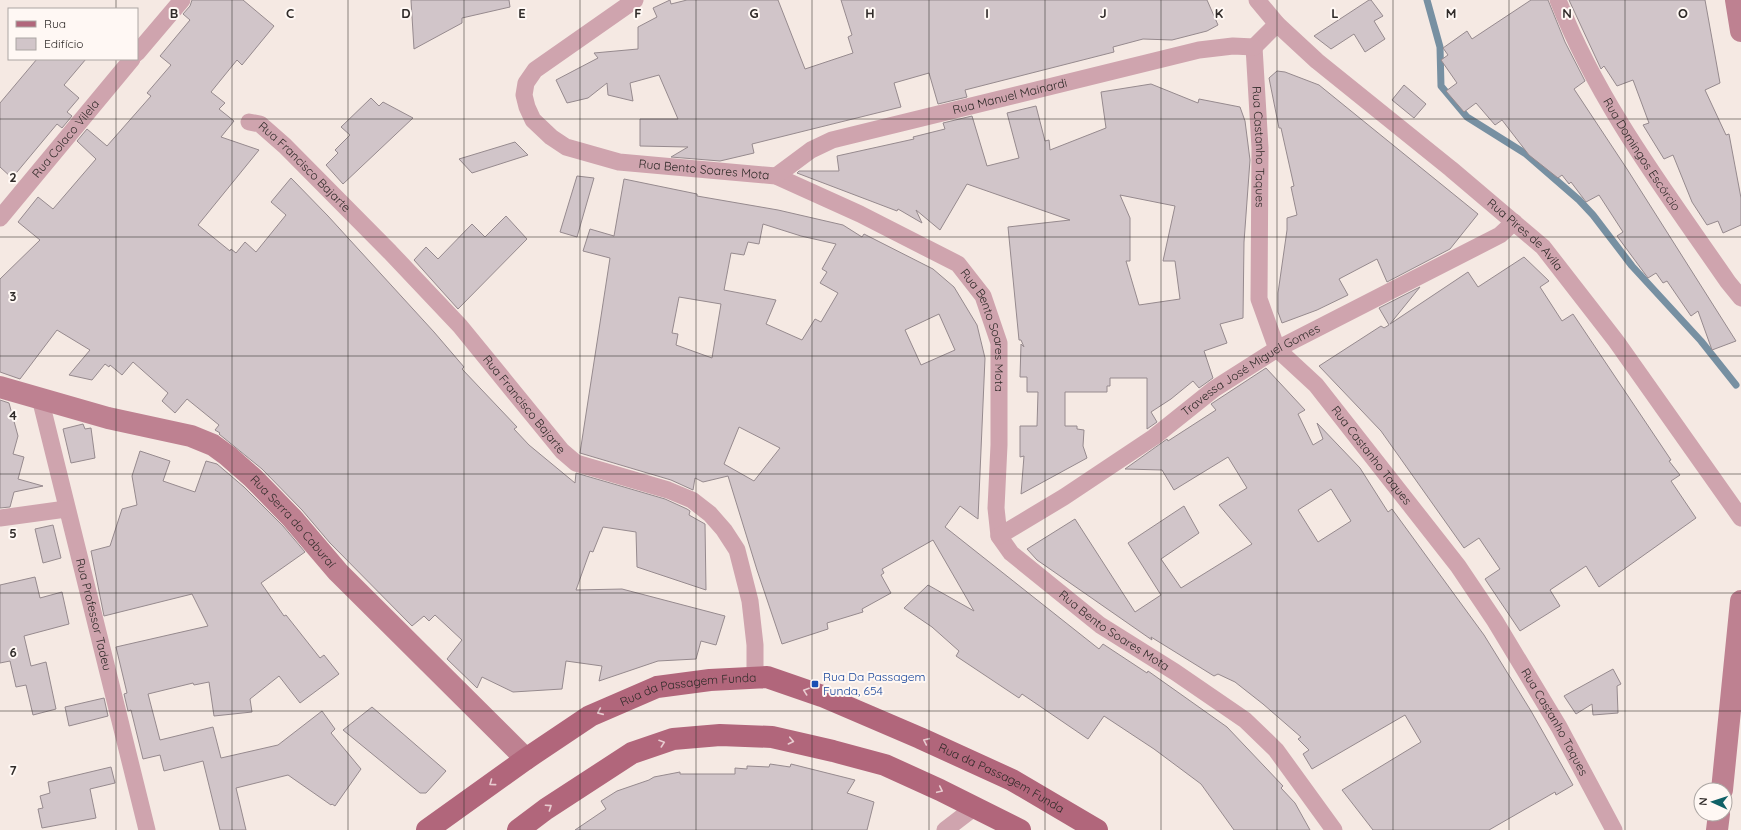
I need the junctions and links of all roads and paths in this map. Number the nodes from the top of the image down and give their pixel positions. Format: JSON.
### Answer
{"nodes":[{"id":1,"x":182,"y":0,"type":"edge"},
{"id":2,"x":635,"y":0,"type":"edge"},
{"id":3,"x":1257,"y":0,"type":"edge"},
{"id":4,"x":1558,"y":0,"type":"edge"},
{"id":5,"x":1736,"y":0,"type":"edge"},
{"id":6,"x":1277,"y":24,"type":"junction"},
{"id":7,"x":1741,"y":31,"type":"edge"},
{"id":8,"x":1254,"y":47,"type":"junction"},
{"id":9,"x":138,"y":52,"type":"edge"},
{"id":10,"x":131,"y":60,"type":"edge"},
{"id":11,"x":249,"y":122,"type":"dead end"},
{"id":12,"x":776,"y":176,"type":"junction"},
{"id":13,"x":0,"y":218,"type":"edge"},
{"id":14,"x":1514,"y":222,"type":"junction"},
{"id":15,"x":1741,"y":298,"type":"edge"},
{"id":16,"x":1277,"y":349,"type":"junction"},
{"id":17,"x":0,"y":387,"type":"edge"},
{"id":18,"x":40,"y":398,"type":"junction"},
{"id":19,"x":66,"y":509,"type":"junction"},
{"id":20,"x":0,"y":518,"type":"edge"},
{"id":21,"x":1741,"y":518,"type":"edge"},
{"id":22,"x":998,"y":536,"type":"junction"},
{"id":23,"x":1741,"y":601,"type":"edge"},
{"id":24,"x":755,"y":678,"type":"junction"},
{"id":25,"x":526,"y":759,"type":"junction"},
{"id":26,"x":1723,"y":782,"type":"edge"},
{"id":27,"x":976,"y":807,"type":"junction"},
{"id":28,"x":147,"y":830,"type":"edge"},
{"id":29,"x":427,"y":830,"type":"edge"},
{"id":30,"x":518,"y":830,"type":"edge"},
{"id":31,"x":945,"y":830,"type":"edge"},
{"id":32,"x":1020,"y":830,"type":"edge"},
{"id":33,"x":1097,"y":830,"type":"edge"},
{"id":34,"x":1334,"y":830,"type":"edge"},
{"id":35,"x":1614,"y":830,"type":"edge"}],
"edges":[{"from":1,"to":9,"type":"street"},
{"from":2,"to":12,"type":"street","name":"Rua Bento Soares Mota"},
{"from":3,"to":6,"type":"street","name":"Rua Pires de Avila"},
{"from":4,"to":15,"type":"street","name":"Rua Domingos Escórcio"},
{"from":5,"to":7,"type":"street"},
{"from":6,"to":8,"type":"street"},
{"from":6,"to":14,"type":"street","name":"Rua Pires de Avila"},
{"from":8,"to":12,"type":"street","name":"Rua Manuel Mainardi"},
{"from":8,"to":16,"type":"street","name":"Rua Castanho Taques"},
{"from":10,"to":13,"type":"street","name":"Rua Colaco Vilela"},
{"from":11,"to":24,"type":"street","name":"Rua Francisco Bajarte"},
{"from":12,"to":22,"type":"street","name":"Rua Bento Soares Mota"},
{"from":14,"to":16,"type":"street","name":"Travessa José Miguel Gomes"},
{"from":14,"to":21,"type":"street","name":"Rua Pires de Avila"},
{"from":16,"to":22,"type":"street","name":"Travessa José Miguel Gomes"},
{"from":16,"to":35,"type":"street","name":"Rua Castanho Taques"},
{"from":17,"to":18,"type":"street","name":"Rua Serra do Caburaí"},
{"from":18,"to":19,"type":"street","name":"Rua Professor Tadeu"},
{"from":18,"to":25,"type":"street","name":"Rua Serra do Caburaí"},
{"from":19,"to":20,"type":"street"},
{"from":19,"to":28,"type":"street","name":"Rua Professor Tadeu"},
{"from":22,"to":34,"type":"street","name":"Rua Bento Soares Mota"},
{"from":23,"to":26,"type":"street"},
{"from":24,"to":25,"type":"main road","name":"Rua da Passagem Funda","one_way":true},
{"from":33,"to":24,"type":"main road","name":"Rua da Passagem Funda","one_way":true},
{"from":25,"to":29,"type":"main road","name":"Rua da Passagem Funda","one_way":true},
{"from":30,"to":27,"type":"main road","one_way":true},
{"from":27,"to":31,"type":"street"},
{"from":27,"to":32,"type":"main road"}]}
